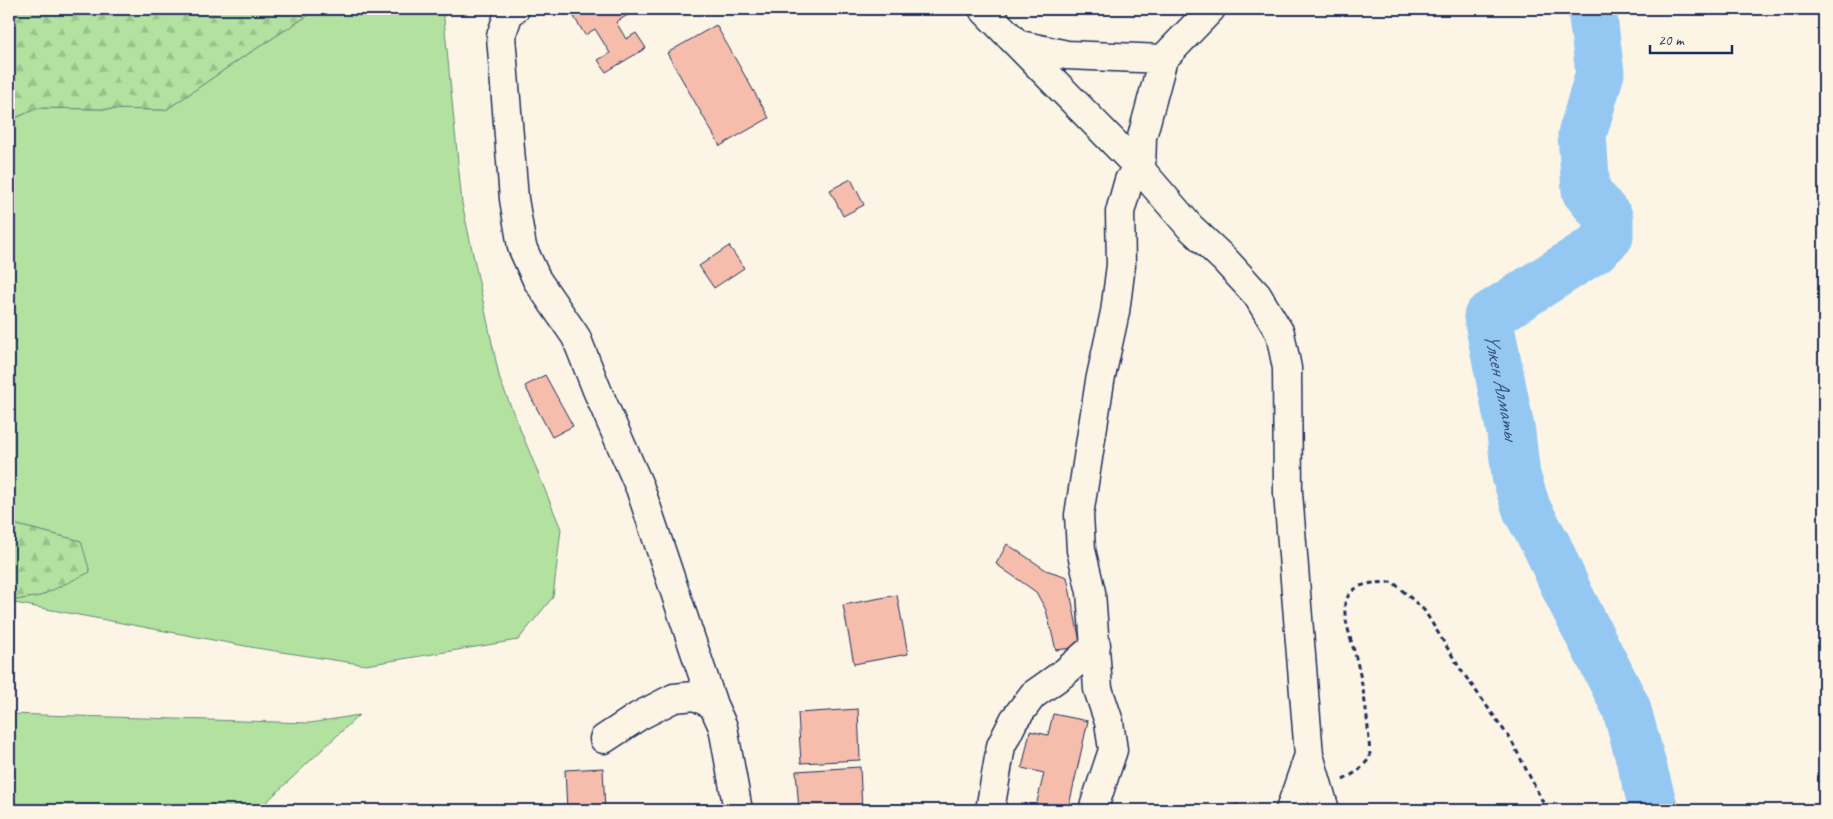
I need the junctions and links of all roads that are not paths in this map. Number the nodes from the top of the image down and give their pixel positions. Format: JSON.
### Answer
{"nodes":[{"id":1,"x":515,"y":9,"type":"edge"},
{"id":2,"x":983,"y":9,"type":"edge"},
{"id":3,"x":1211,"y":9,"type":"edge"},
{"id":4,"x":1020,"y":45,"type":"junction"},
{"id":5,"x":1163,"y":59,"type":"junction"},
{"id":6,"x":1141,"y":170,"type":"junction"},
{"id":7,"x":1096,"y":645,"type":"junction"},
{"id":8,"x":713,"y":705,"type":"junction"},
{"id":9,"x":604,"y":739,"type":"dead end"},
{"id":10,"x":1309,"y":755,"type":"junction"},
{"id":11,"x":1322,"y":802,"type":"edge"},
{"id":12,"x":738,"y":810,"type":"edge"},
{"id":13,"x":990,"y":810,"type":"edge"},
{"id":14,"x":1094,"y":810,"type":"edge"},
{"id":15,"x":1290,"y":810,"type":"edge"}],
"edges":[{"from":1,"to":8,"type":"street"},
{"from":2,"to":4,"type":"street"},
{"from":3,"to":5,"type":"street"},
{"from":4,"to":5,"type":"street"},
{"from":4,"to":6,"type":"street"},
{"from":5,"to":6,"type":"street"},
{"from":6,"to":7,"type":"street"},
{"from":6,"to":10,"type":"street"},
{"from":7,"to":13,"type":"street"},
{"from":7,"to":14,"type":"street"},
{"from":8,"to":9,"type":"street"},
{"from":8,"to":12,"type":"street"},
{"from":10,"to":11,"type":"street"},
{"from":10,"to":15,"type":"street"}]}
